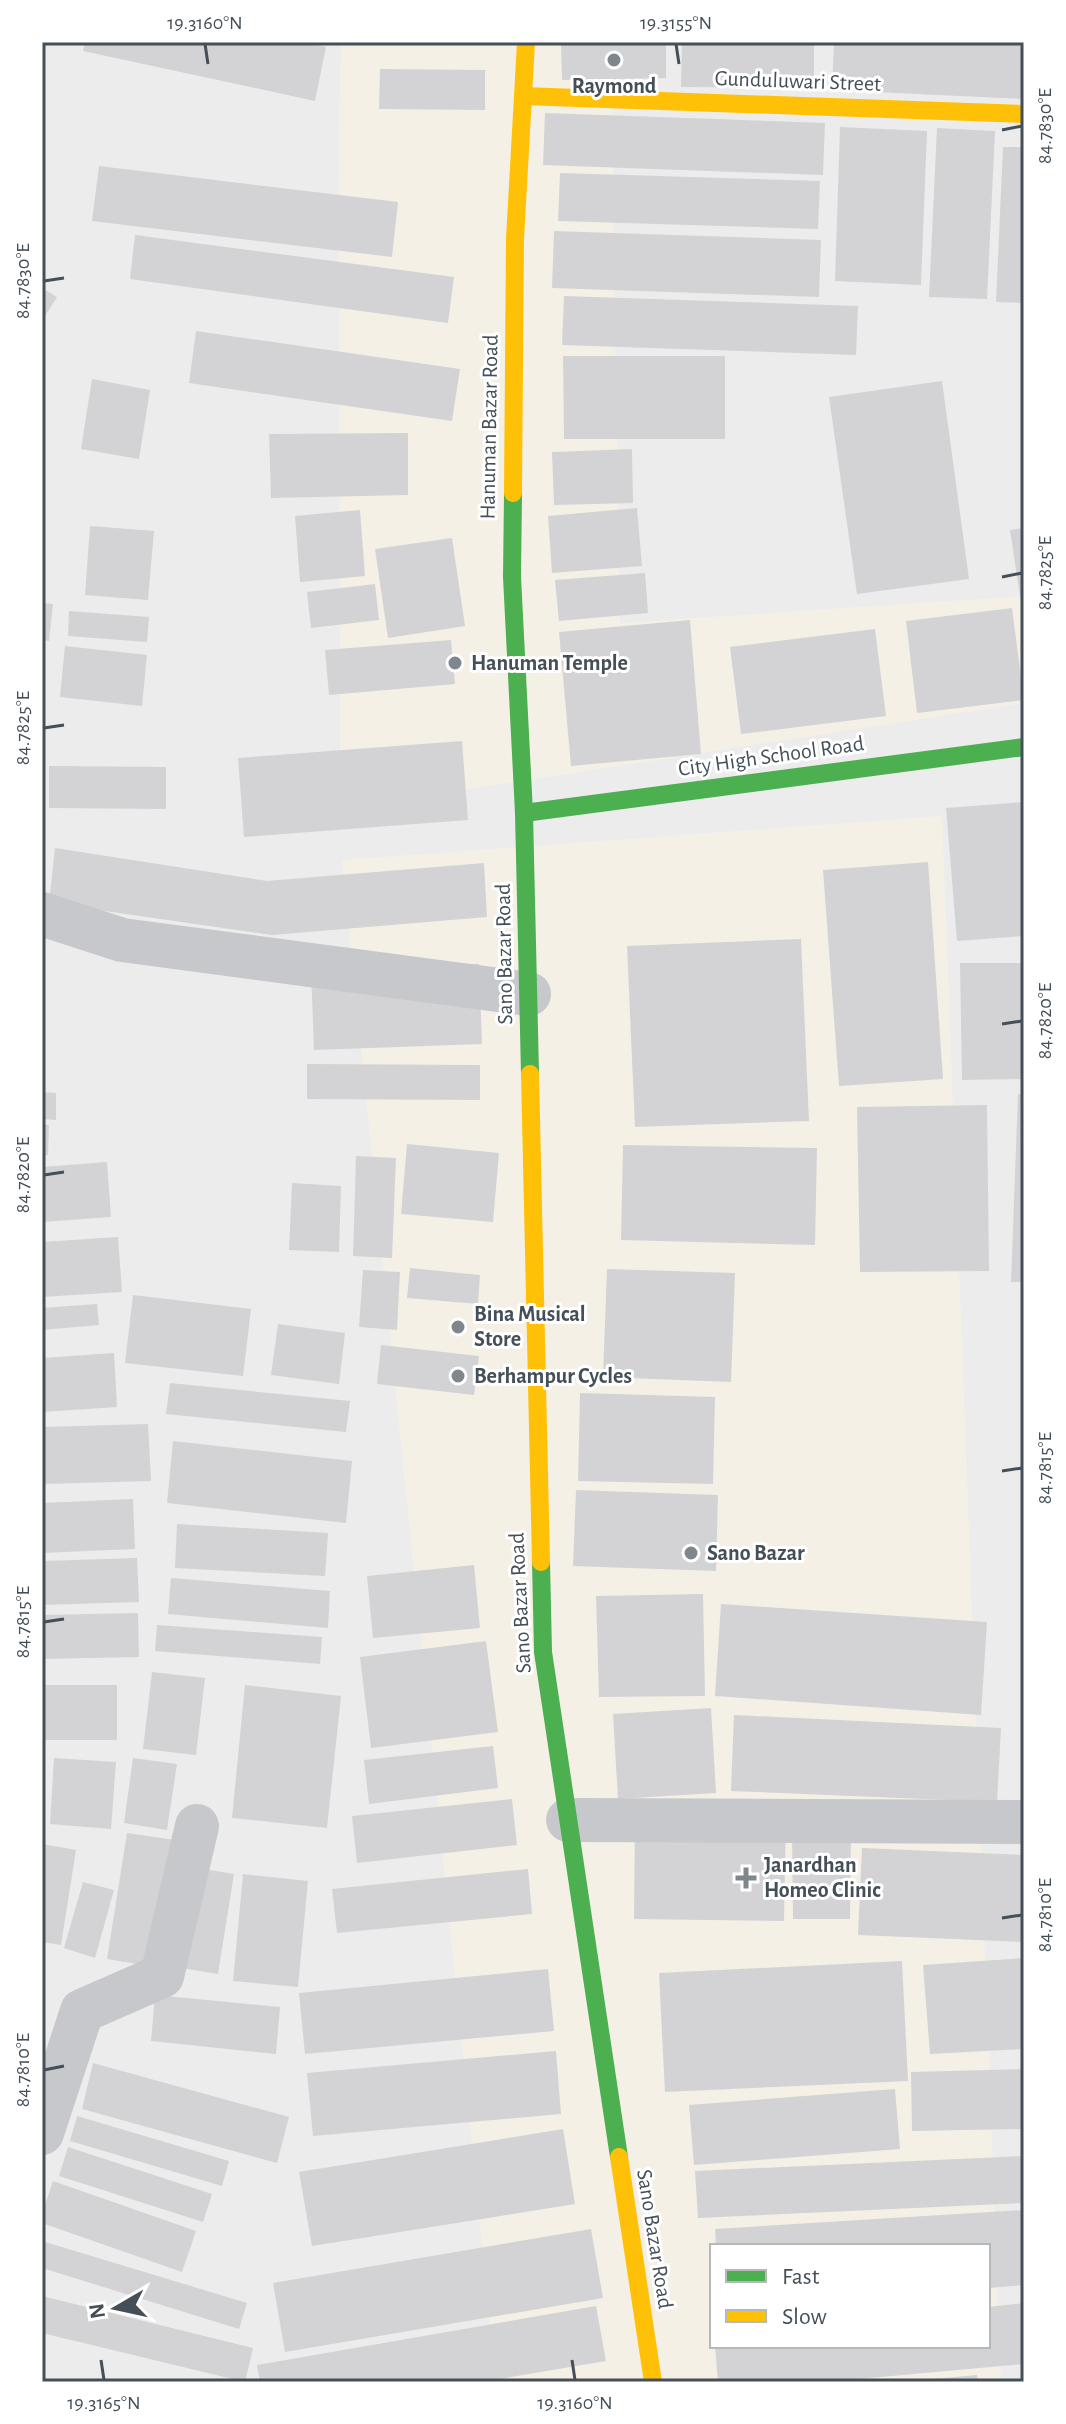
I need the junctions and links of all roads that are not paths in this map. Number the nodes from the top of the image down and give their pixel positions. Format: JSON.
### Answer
{"nodes":[{"id":1,"x":526,"y":42,"type":"edge"},
{"id":2,"x":523,"y":96,"type":"junction"},
{"id":3,"x":1024,"y":114,"type":"edge"},
{"id":4,"x":1024,"y":747,"type":"edge"},
{"id":5,"x":524,"y":813,"type":"junction"},
{"id":6,"x":42,"y":914,"type":"edge"},
{"id":7,"x":529,"y":994,"type":"junction"},
{"id":8,"x":568,"y":1820,"type":"junction"},
{"id":9,"x":1024,"y":1822,"type":"edge"},
{"id":10,"x":197,"y":1826,"type":"dead end"},
{"id":11,"x":42,"y":2133,"type":"edge"},
{"id":12,"x":653,"y":2382,"type":"edge"}],
"edges":[{"from":1,"to":2,"type":"street","name":"Hanuman Bazar Road"},
{"from":2,"to":3,"type":"street","name":"Gunduluwari Street"},
{"from":2,"to":5,"type":"street","name":"Hanuman Bazar Road"},
{"from":4,"to":5,"type":"street","name":"City High School Road"},
{"from":5,"to":7,"type":"street","name":"Sano Bazar Road"},
{"from":6,"to":7,"type":"street"},
{"from":7,"to":8,"type":"street","name":"Sano Bazar Road"},
{"from":8,"to":9,"type":"street"},
{"from":8,"to":12,"type":"street","name":"Sano Bazar Road"},
{"from":10,"to":11,"type":"street"}]}
